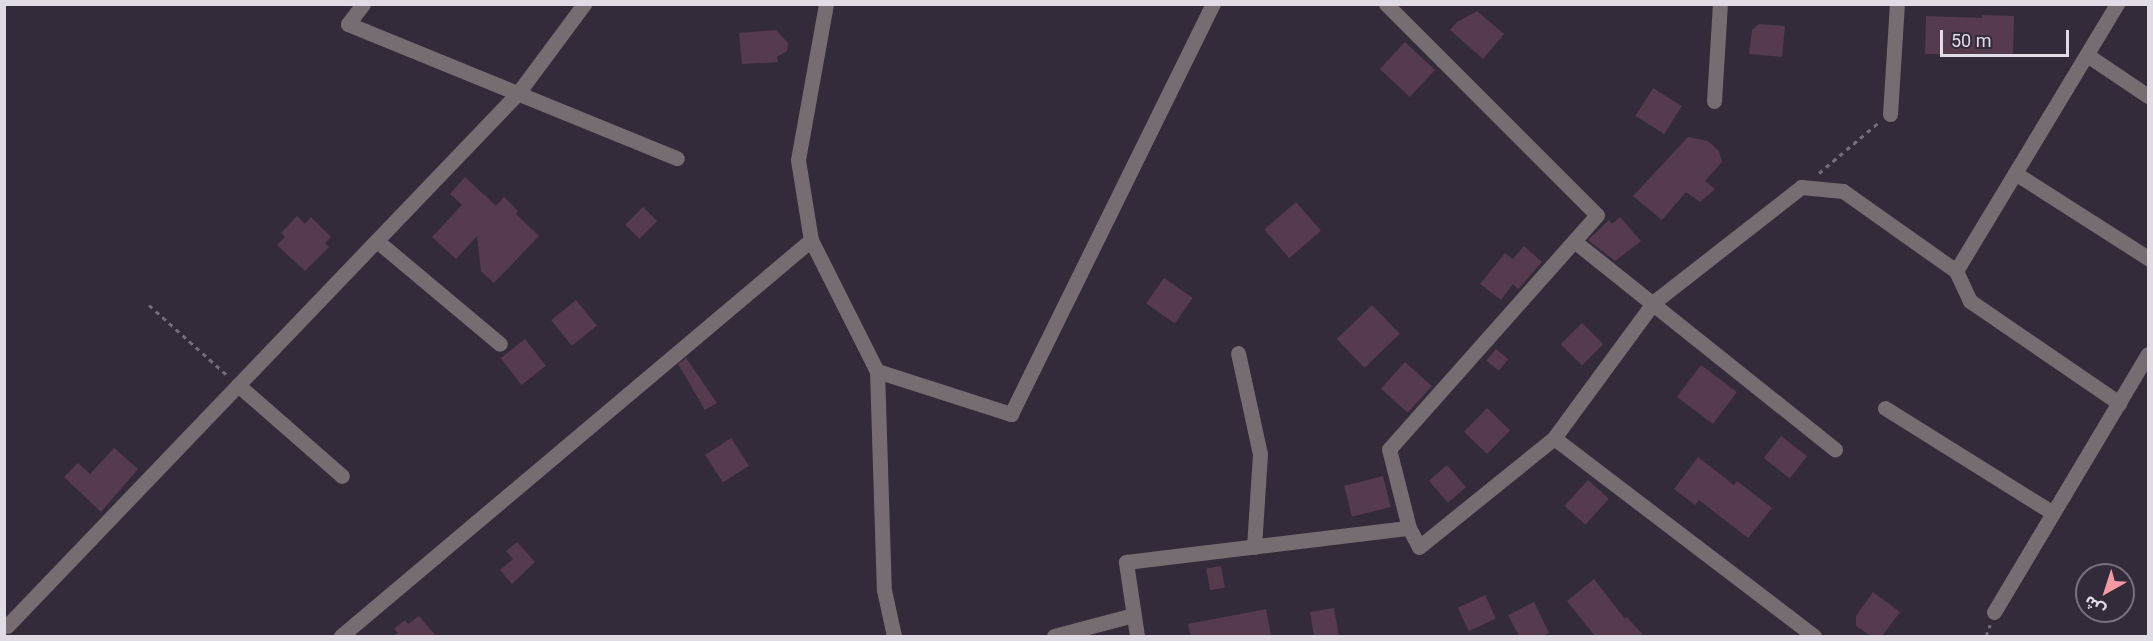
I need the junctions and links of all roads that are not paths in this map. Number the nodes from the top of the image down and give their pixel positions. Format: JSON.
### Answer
{"nodes":[{"id":1,"x":363,"y":4,"type":"edge"},
{"id":2,"x":584,"y":4,"type":"edge"},
{"id":3,"x":826,"y":4,"type":"edge"},
{"id":4,"x":1213,"y":4,"type":"edge"},
{"id":5,"x":1386,"y":4,"type":"edge"},
{"id":6,"x":1720,"y":4,"type":"edge"},
{"id":7,"x":1897,"y":4,"type":"edge"},
{"id":8,"x":2117,"y":4,"type":"edge"},
{"id":9,"x":2087,"y":55,"type":"junction"},
{"id":10,"x":518,"y":93,"type":"junction"},
{"id":11,"x":2148,"y":96,"type":"edge"},
{"id":12,"x":1713,"y":101,"type":"dead end"},
{"id":13,"x":1890,"y":114,"type":"road end"},
{"id":14,"x":677,"y":159,"type":"dead end"},
{"id":15,"x":2015,"y":173,"type":"junction"},
{"id":16,"x":811,"y":240,"type":"junction"},
{"id":17,"x":377,"y":241,"type":"junction"},
{"id":18,"x":1574,"y":241,"type":"junction"},
{"id":19,"x":2148,"y":258,"type":"edge"},
{"id":20,"x":1956,"y":271,"type":"junction"},
{"id":21,"x":1654,"y":302,"type":"junction"},
{"id":22,"x":500,"y":344,"type":"dead end"},
{"id":23,"x":1238,"y":353,"type":"dead end"},
{"id":24,"x":2148,"y":354,"type":"edge"},
{"id":25,"x":877,"y":371,"type":"junction"},
{"id":26,"x":238,"y":385,"type":"junction"},
{"id":27,"x":2119,"y":403,"type":"junction"},
{"id":28,"x":1885,"y":408,"type":"dead end"},
{"id":29,"x":1554,"y":438,"type":"junction"},
{"id":30,"x":1835,"y":449,"type":"dead end"},
{"id":31,"x":342,"y":476,"type":"dead end"},
{"id":32,"x":2053,"y":513,"type":"junction"},
{"id":33,"x":1409,"y":528,"type":"junction"},
{"id":34,"x":1254,"y":547,"type":"junction"},
{"id":35,"x":1994,"y":612,"type":"dead end"},
{"id":36,"x":1133,"y":615,"type":"junction"},
{"id":37,"x":10,"y":629,"type":"edge"},
{"id":38,"x":341,"y":636,"type":"edge"},
{"id":39,"x":894,"y":636,"type":"edge"},
{"id":40,"x":1054,"y":636,"type":"edge"},
{"id":41,"x":1137,"y":636,"type":"edge"},
{"id":42,"x":1814,"y":636,"type":"edge"}],
"edges":[{"from":1,"to":10,"type":"street"},
{"from":2,"to":10,"type":"street"},
{"from":3,"to":16,"type":"street"},
{"from":4,"to":25,"type":"street"},
{"from":5,"to":18,"type":"street"},
{"from":6,"to":12,"type":"street"},
{"from":7,"to":13,"type":"street"},
{"from":8,"to":9,"type":"street"},
{"from":9,"to":11,"type":"street"},
{"from":9,"to":15,"type":"street"},
{"from":10,"to":14,"type":"street"},
{"from":10,"to":17,"type":"street"},
{"from":15,"to":19,"type":"street"},
{"from":15,"to":20,"type":"street"},
{"from":16,"to":25,"type":"street"},
{"from":16,"to":38,"type":"street"},
{"from":17,"to":22,"type":"street"},
{"from":17,"to":26,"type":"street"},
{"from":18,"to":21,"type":"street"},
{"from":18,"to":33,"type":"street"},
{"from":20,"to":21,"type":"street"},
{"from":20,"to":27,"type":"street"},
{"from":21,"to":29,"type":"street"},
{"from":21,"to":30,"type":"street"},
{"from":23,"to":34,"type":"street"},
{"from":24,"to":27,"type":"street"},
{"from":25,"to":39,"type":"street"},
{"from":26,"to":31,"type":"street"},
{"from":26,"to":37,"type":"street"},
{"from":27,"to":32,"type":"street"},
{"from":28,"to":32,"type":"street"},
{"from":29,"to":33,"type":"street"},
{"from":29,"to":42,"type":"street"},
{"from":32,"to":35,"type":"street"},
{"from":33,"to":34,"type":"street"},
{"from":34,"to":36,"type":"street"},
{"from":36,"to":40,"type":"street"},
{"from":36,"to":41,"type":"street"}]}
